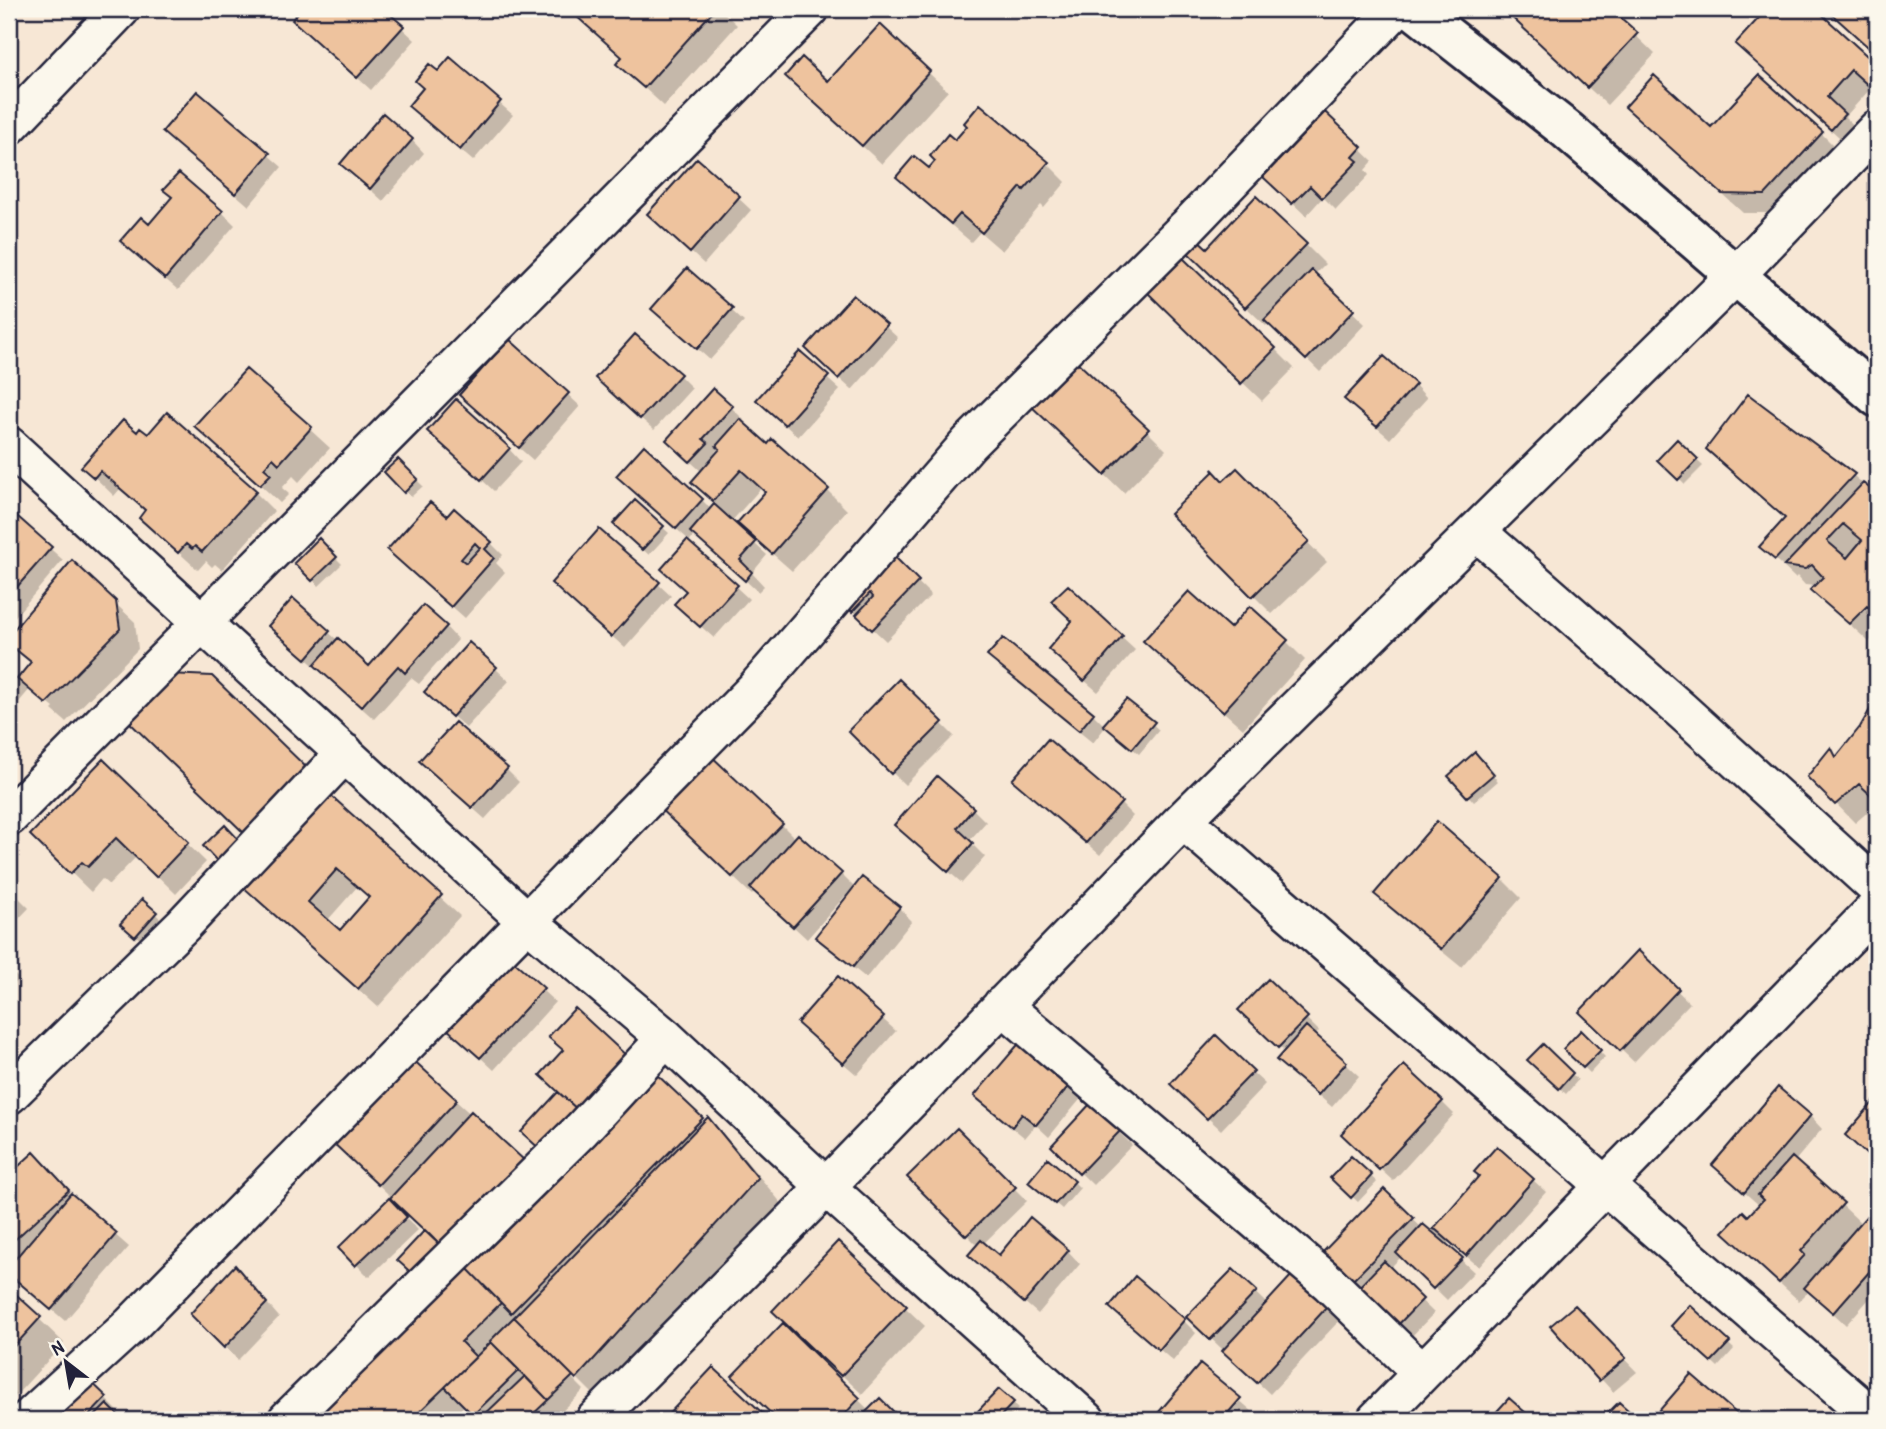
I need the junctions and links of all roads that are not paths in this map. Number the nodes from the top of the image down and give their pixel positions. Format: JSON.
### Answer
{"nodes":[{"id":1,"x":121,"y":9,"type":"edge"},
{"id":2,"x":810,"y":9,"type":"edge"},
{"id":3,"x":1396,"y":9,"type":"edge"},
{"id":4,"x":1413,"y":9,"type":"edge"},
{"id":5,"x":9,"y":126,"type":"edge"},
{"id":6,"x":1877,"y":129,"type":"edge"},
{"id":7,"x":1737,"y":274,"type":"junction"},
{"id":8,"x":1877,"y":397,"type":"edge"},
{"id":9,"x":11,"y":451,"type":"edge"},
{"id":10,"x":1476,"y":531,"type":"junction"},
{"id":11,"x":202,"y":622,"type":"junction"},
{"id":12,"x":345,"y":753,"type":"junction"},
{"id":13,"x":9,"y":817,"type":"edge"},
{"id":14,"x":1183,"y":820,"type":"junction"},
{"id":15,"x":1877,"y":888,"type":"edge"},
{"id":16,"x":1877,"y":907,"type":"edge"},
{"id":17,"x":527,"y":921,"type":"junction"},
{"id":18,"x":1002,"y":1005,"type":"junction"},
{"id":19,"x":666,"y":1038,"type":"junction"},
{"id":20,"x":9,"y":1095,"type":"edge"},
{"id":21,"x":826,"y":1186,"type":"junction"},
{"id":22,"x":1605,"y":1186,"type":"junction"},
{"id":23,"x":1421,"y":1373,"type":"junction"},
{"id":24,"x":27,"y":1420,"type":"edge"},
{"id":25,"x":287,"y":1420,"type":"edge"},
{"id":26,"x":595,"y":1420,"type":"edge"},
{"id":27,"x":1086,"y":1420,"type":"edge"},
{"id":28,"x":1376,"y":1420,"type":"edge"},
{"id":29,"x":1876,"y":1420,"type":"edge"}],
"edges":[{"from":1,"to":5,"type":"street"},
{"from":2,"to":11,"type":"street"},
{"from":3,"to":17,"type":"street"},
{"from":4,"to":7,"type":"main road"},
{"from":6,"to":7,"type":"street"},
{"from":7,"to":8,"type":"main road"},
{"from":7,"to":10,"type":"street"},
{"from":9,"to":11,"type":"street"},
{"from":10,"to":14,"type":"street"},
{"from":10,"to":15,"type":"street"},
{"from":11,"to":12,"type":"street"},
{"from":11,"to":13,"type":"street"},
{"from":12,"to":17,"type":"street"},
{"from":12,"to":20,"type":"street"},
{"from":14,"to":18,"type":"street"},
{"from":14,"to":22,"type":"street"},
{"from":16,"to":22,"type":"street"},
{"from":17,"to":19,"type":"street"},
{"from":17,"to":24,"type":"street"},
{"from":18,"to":21,"type":"street"},
{"from":18,"to":23,"type":"street"},
{"from":19,"to":21,"type":"street"},
{"from":19,"to":25,"type":"street"},
{"from":21,"to":26,"type":"street"},
{"from":21,"to":27,"type":"street"},
{"from":22,"to":23,"type":"street"},
{"from":22,"to":29,"type":"street"},
{"from":23,"to":28,"type":"street"}]}
